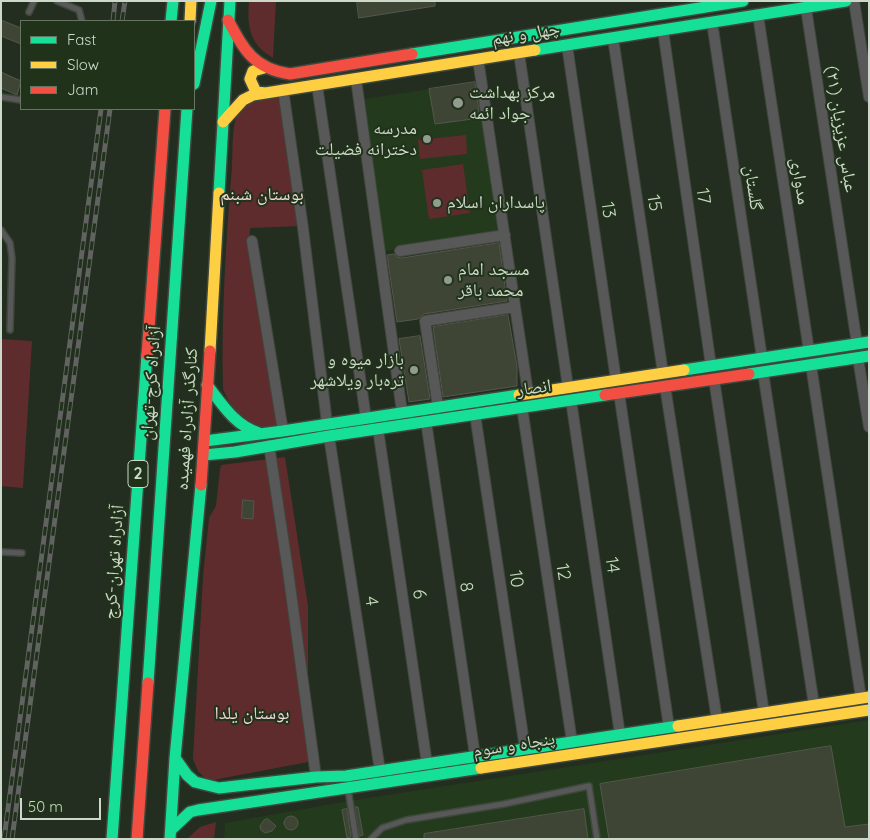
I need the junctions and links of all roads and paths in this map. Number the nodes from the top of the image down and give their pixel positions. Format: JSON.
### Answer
{"nodes":[{"id":1,"x":34,"y":1,"type":"edge"},
{"id":2,"x":57,"y":1,"type":"edge"},
{"id":3,"x":173,"y":1,"type":"edge"},
{"id":4,"x":191,"y":1,"type":"edge"},
{"id":5,"x":210,"y":1,"type":"edge"},
{"id":6,"x":230,"y":1,"type":"edge"},
{"id":7,"x":743,"y":1,"type":"edge"},
{"id":8,"x":846,"y":1,"type":"edge"},
{"id":9,"x":854,"y":1,"type":"edge"},
{"id":10,"x":806,"y":8,"type":"junction"},
{"id":11,"x":30,"y":12,"type":"dead end"},
{"id":12,"x":758,"y":15,"type":"junction"},
{"id":13,"x":82,"y":20,"type":"edge"},
{"id":14,"x":171,"y":20,"type":"edge"},
{"id":15,"x":190,"y":20,"type":"edge"},
{"id":16,"x":228,"y":20,"type":"junction"},
{"id":17,"x":712,"y":22,"type":"junction"},
{"id":18,"x":663,"y":30,"type":"junction"},
{"id":19,"x":613,"y":38,"type":"junction"},
{"id":20,"x":567,"y":45,"type":"junction"},
{"id":21,"x":519,"y":53,"type":"junction"},
{"id":22,"x":478,"y":59,"type":"junction"},
{"id":23,"x":264,"y":68,"type":"junction"},
{"id":24,"x":195,"y":79,"type":"edge"},
{"id":25,"x":356,"y":79,"type":"junction"},
{"id":26,"x":317,"y":85,"type":"junction"},
{"id":27,"x":283,"y":90,"type":"junction"},
{"id":28,"x":266,"y":93,"type":"junction"},
{"id":29,"x":1,"y":97,"type":"edge"},
{"id":30,"x":869,"y":97,"type":"edge"},
{"id":31,"x":20,"y":100,"type":"edge"},
{"id":32,"x":165,"y":110,"type":"edge"},
{"id":33,"x":188,"y":111,"type":"edge"},
{"id":34,"x":223,"y":122,"type":"junction"},
{"id":35,"x":1,"y":230,"type":"edge"},
{"id":36,"x":505,"y":235,"type":"junction"},
{"id":37,"x":252,"y":241,"type":"dead end"},
{"id":38,"x":400,"y":251,"type":"dead end"},
{"id":39,"x":516,"y":307,"type":"junction"},
{"id":40,"x":10,"y":330,"type":"dead end"},
{"id":41,"x":863,"y":343,"type":"edge"},
{"id":42,"x":809,"y":351,"type":"junction"},
{"id":43,"x":864,"y":357,"type":"edge"},
{"id":44,"x":762,"y":358,"type":"junction"},
{"id":45,"x":811,"y":365,"type":"junction"},
{"id":46,"x":711,"y":366,"type":"junction"},
{"id":47,"x":763,"y":372,"type":"junction"},
{"id":48,"x":664,"y":373,"type":"junction"},
{"id":49,"x":714,"y":379,"type":"junction"},
{"id":50,"x":616,"y":380,"type":"junction"},
{"id":51,"x":207,"y":385,"type":"junction"},
{"id":52,"x":665,"y":386,"type":"junction"},
{"id":53,"x":568,"y":387,"type":"junction"},
{"id":54,"x":528,"y":393,"type":"junction"},
{"id":55,"x":619,"y":393,"type":"junction"},
{"id":56,"x":571,"y":400,"type":"junction"},
{"id":57,"x":438,"y":407,"type":"junction"},
{"id":58,"x":522,"y":407,"type":"junction"},
{"id":59,"x":402,"y":412,"type":"junction"},
{"id":60,"x":475,"y":414,"type":"junction"},
{"id":61,"x":366,"y":418,"type":"junction"},
{"id":62,"x":426,"y":421,"type":"junction"},
{"id":63,"x":327,"y":423,"type":"junction"},
{"id":64,"x":869,"y":427,"type":"edge"},
{"id":65,"x":378,"y":429,"type":"junction"},
{"id":66,"x":283,"y":431,"type":"junction"},
{"id":67,"x":263,"y":434,"type":"junction"},
{"id":68,"x":329,"y":436,"type":"junction"},
{"id":69,"x":205,"y":441,"type":"junction"},
{"id":70,"x":269,"y":445,"type":"junction"},
{"id":71,"x":204,"y":455,"type":"junction"},
{"id":72,"x":1,"y":552,"type":"edge"},
{"id":73,"x":22,"y":553,"type":"dead end"},
{"id":74,"x":865,"y":698,"type":"edge"},
{"id":75,"x":814,"y":705,"type":"junction"},
{"id":76,"x":869,"y":710,"type":"edge"},
{"id":77,"x":764,"y":713,"type":"junction"},
{"id":78,"x":717,"y":720,"type":"junction"},
{"id":79,"x":669,"y":727,"type":"junction"},
{"id":80,"x":620,"y":735,"type":"junction"},
{"id":81,"x":572,"y":742,"type":"junction"},
{"id":82,"x":524,"y":749,"type":"junction"},
{"id":83,"x":475,"y":756,"type":"junction"},
{"id":84,"x":175,"y":758,"type":"junction"},
{"id":85,"x":427,"y":764,"type":"junction"},
{"id":86,"x":380,"y":771,"type":"junction"},
{"id":87,"x":346,"y":776,"type":"junction"},
{"id":88,"x":316,"y":777,"type":"junction"},
{"id":89,"x":195,"y":782,"type":"junction"},
{"id":90,"x":348,"y":788,"type":"junction"},
{"id":91,"x":190,"y":812,"type":"junction"},
{"id":92,"x":170,"y":834,"type":"edge"},
{"id":93,"x":112,"y":839,"type":"edge"},
{"id":94,"x":136,"y":839,"type":"edge"},
{"id":95,"x":356,"y":839,"type":"edge"},
{"id":96,"x":372,"y":839,"type":"edge"},
{"id":97,"x":597,"y":839,"type":"edge"}],
"edges":[{"from":1,"to":11,"type":"lane"},
{"from":2,"to":13,"type":"lane"},
{"from":3,"to":14,"type":"main road"},
{"from":4,"to":15,"type":"main road"},
{"from":5,"to":24,"type":"main road"},
{"from":6,"to":16,"type":"main road","name":"کنارگذر آزادراه فهمیده"},
{"from":7,"to":23,"type":"main road","name":"چهل و نهم"},
{"from":8,"to":10,"type":"main road","name":"چهل و نهم"},
{"from":9,"to":30,"type":"street"},
{"from":10,"to":12,"type":"main road","name":"چهل و نهم"},
{"from":10,"to":41,"type":"street","name":"عباس عزیزیان (۲۱)"},
{"from":12,"to":17,"type":"main road","name":"چهل و نهم"},
{"from":12,"to":42,"type":"street","name":"مدواری"},
{"from":16,"to":23,"type":"main road","name":"چهل و نهم"},
{"from":16,"to":34,"type":"main road","name":"کنارگذر آزادراه فهمیده"},
{"from":17,"to":18,"type":"main road","name":"چهل و نهم"},
{"from":17,"to":44,"type":"street","name":"گلستان"},
{"from":18,"to":19,"type":"main road","name":"چهل و نهم"},
{"from":18,"to":46,"type":"street","name":"17"},
{"from":19,"to":20,"type":"main road","name":"چهل و نهم"},
{"from":19,"to":48,"type":"street","name":"15"},
{"from":20,"to":21,"type":"main road","name":"چهل و نهم"},
{"from":20,"to":50,"type":"street","name":"13"},
{"from":21,"to":22,"type":"main road","name":"چهل و نهم"},
{"from":21,"to":53,"type":"street"},
{"from":22,"to":25,"type":"main road","name":"چهل و نهم"},
{"from":22,"to":36,"type":"street"},
{"from":23,"to":28,"type":"main road"},
{"from":25,"to":26,"type":"main road","name":"چهل و نهم"},
{"from":25,"to":59,"type":"street"},
{"from":26,"to":27,"type":"main road","name":"چهل و نهم"},
{"from":26,"to":61,"type":"street"},
{"from":27,"to":28,"type":"main road","name":"چهل و نهم"},
{"from":27,"to":63,"type":"street"},
{"from":28,"to":34,"type":"main road","name":"چهل و نهم"},
{"from":29,"to":31,"type":"lane"},
{"from":32,"to":93,"type":"main road","name":"آزادراه تهران-کرج","number":"2"},
{"from":33,"to":94,"type":"main road","name":"آزادراه کرج-تهران","number":"2"},
{"from":34,"to":51,"type":"main road","name":"کنارگذر آزادراه فهمیده"},
{"from":35,"to":40,"type":"lane"},
{"from":36,"to":38,"type":"street"},
{"from":36,"to":39,"type":"street"},
{"from":37,"to":66,"type":"street"},
{"from":39,"to":54,"type":"street"},
{"from":39,"to":57,"type":"street"},
{"from":41,"to":42,"type":"main road","name":"انصار"},
{"from":42,"to":44,"type":"main road","name":"انصار"},
{"from":43,"to":45,"type":"main road","name":"انصار"},
{"from":43,"to":64,"type":"street"},
{"from":44,"to":46,"type":"main road","name":"انصار"},
{"from":45,"to":47,"type":"main road","name":"انصار"},
{"from":45,"to":74,"type":"street"},
{"from":46,"to":48,"type":"main road","name":"انصار"},
{"from":47,"to":49,"type":"main road","name":"انصار"},
{"from":47,"to":75,"type":"street"},
{"from":48,"to":50,"type":"main road","name":"انصار"},
{"from":49,"to":52,"type":"main road","name":"انصار"},
{"from":49,"to":77,"type":"street"},
{"from":50,"to":53,"type":"main road","name":"انصار"},
{"from":51,"to":67,"type":"main road"},
{"from":51,"to":69,"type":"main road","name":"کنارگذر آزادراه فهمیده"},
{"from":52,"to":55,"type":"main road","name":"انصار"},
{"from":52,"to":78,"type":"street"},
{"from":53,"to":54,"type":"main road","name":"انصار"},
{"from":54,"to":57,"type":"main road","name":"انصار"},
{"from":55,"to":56,"type":"main road","name":"انصار"},
{"from":55,"to":79,"type":"street"},
{"from":56,"to":58,"type":"main road","name":"انصار"},
{"from":56,"to":80,"type":"street","name":"14"},
{"from":57,"to":59,"type":"main road","name":"انصار"},
{"from":58,"to":60,"type":"main road","name":"انصار"},
{"from":58,"to":81,"type":"street","name":"12"},
{"from":59,"to":61,"type":"main road","name":"انصار"},
{"from":60,"to":62,"type":"main road","name":"انصار"},
{"from":60,"to":82,"type":"street","name":"10"},
{"from":61,"to":63,"type":"main road","name":"انصار"},
{"from":62,"to":65,"type":"main road","name":"انصار"},
{"from":62,"to":83,"type":"street","name":"8"},
{"from":63,"to":66,"type":"main road","name":"انصار"},
{"from":65,"to":68,"type":"main road","name":"انصار"},
{"from":65,"to":85,"type":"street","name":"6"},
{"from":66,"to":67,"type":"main road","name":"انصار"},
{"from":67,"to":69,"type":"main road","name":"انصار"},
{"from":68,"to":70,"type":"main road","name":"انصار"},
{"from":68,"to":86,"type":"street","name":"4"},
{"from":69,"to":71,"type":"main road","name":"کنارگذر آزادراه فهمیده"},
{"from":70,"to":71,"type":"main road","name":"انصار"},
{"from":70,"to":88,"type":"street"},
{"from":71,"to":84,"type":"main road","name":"کنارگذر آزادراه فهمیده"},
{"from":72,"to":73,"type":"lane"},
{"from":74,"to":75,"type":"main road","name":"پنجاه و سوم"},
{"from":75,"to":77,"type":"main road","name":"پنجاه و سوم"},
{"from":76,"to":90,"type":"main road","name":"پنجاه و سوم"},
{"from":77,"to":78,"type":"main road","name":"پنجاه و سوم"},
{"from":78,"to":79,"type":"main road","name":"پنجاه و سوم"},
{"from":79,"to":80,"type":"main road","name":"پنجاه و سوم"},
{"from":80,"to":81,"type":"main road","name":"پنجاه و سوم"},
{"from":81,"to":82,"type":"main road","name":"پنجاه و سوم"},
{"from":82,"to":83,"type":"main road","name":"پنجاه و سوم"},
{"from":83,"to":85,"type":"main road","name":"پنجاه و سوم"},
{"from":84,"to":89,"type":"main road"},
{"from":84,"to":92,"type":"main road","name":"کنارگذر آزادراه فهمیده"},
{"from":85,"to":86,"type":"main road","name":"پنجاه و سوم"},
{"from":86,"to":87,"type":"main road","name":"پنجاه و سوم"},
{"from":87,"to":88,"type":"main road","name":"پنجاه و سوم"},
{"from":87,"to":90,"type":"main road"},
{"from":88,"to":89,"type":"main road","name":"پنجاه و سوم"},
{"from":89,"to":91,"type":"main road"},
{"from":90,"to":91,"type":"main road","name":"پنجاه و سوم"},
{"from":90,"to":95,"type":"lane"},
{"from":91,"to":92,"type":"main road"},
{"from":96,"to":97,"type":"lane"}]}
